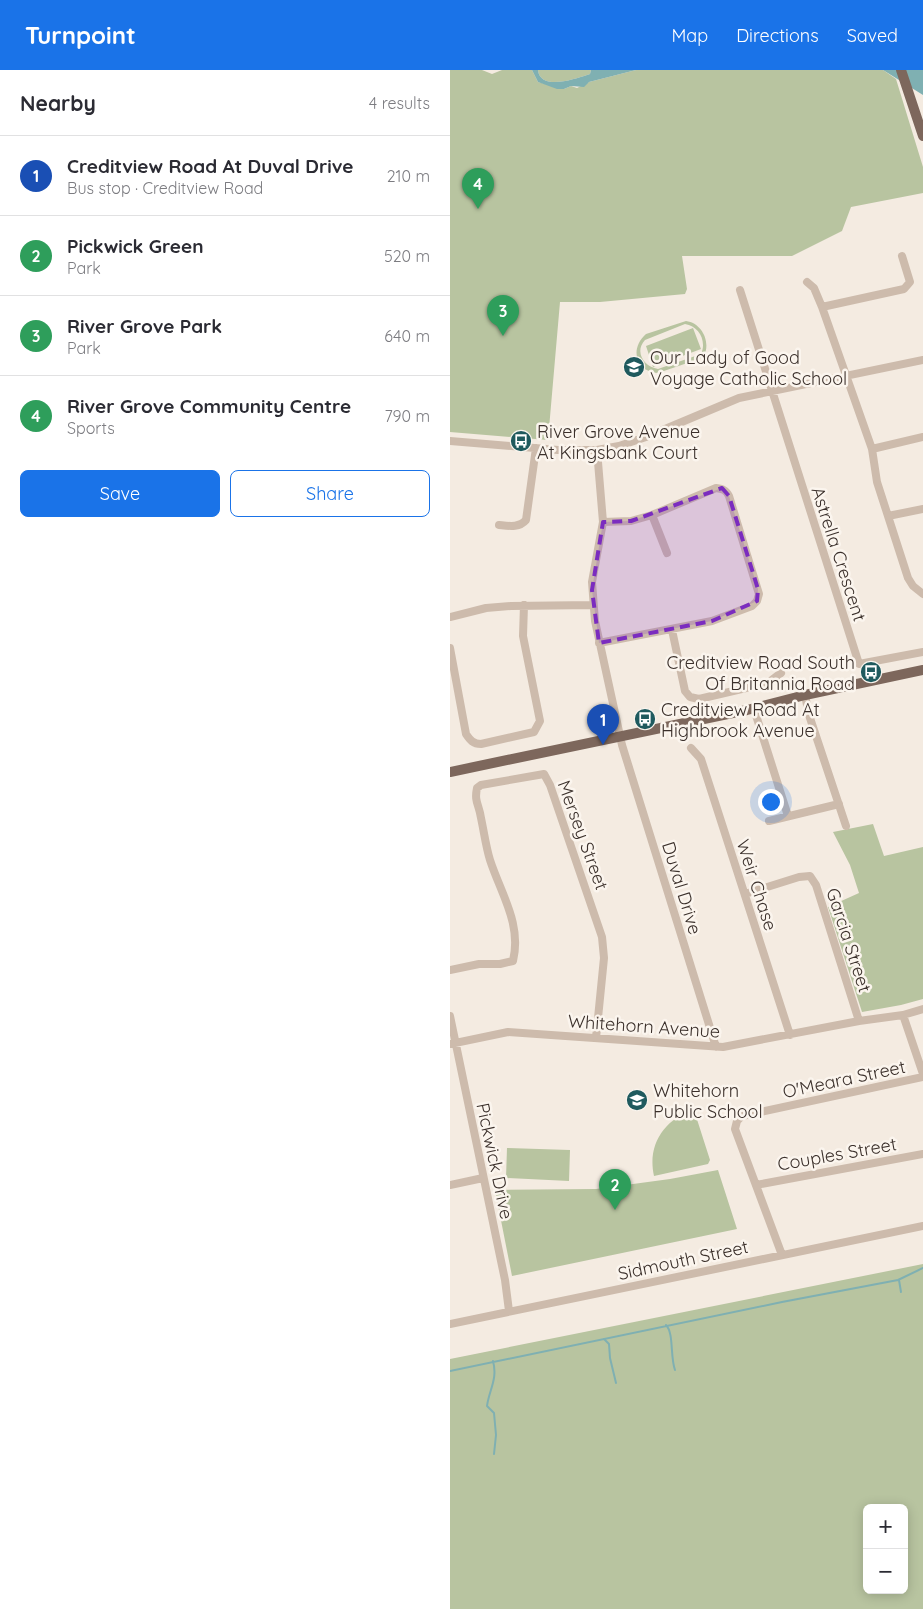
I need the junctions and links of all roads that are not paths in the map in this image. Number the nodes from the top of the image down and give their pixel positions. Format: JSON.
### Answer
{"nodes":[{"id":1,"x":901,"y":70,"type":"edge"},
{"id":2,"x":923,"y":136,"type":"edge"},
{"id":3,"x":902,"y":256,"type":"dead end"},
{"id":4,"x":806,"y":282,"type":"dead end"},
{"id":5,"x":740,"y":290,"type":"dead end"},
{"id":6,"x":822,"y":307,"type":"junction"},
{"id":7,"x":923,"y":360,"type":"edge"},
{"id":8,"x":847,"y":376,"type":"junction"},
{"id":9,"x":771,"y":391,"type":"junction"},
{"id":10,"x":923,"y":437,"type":"edge"},
{"id":11,"x":450,"y":441,"type":"edge"},
{"id":12,"x":536,"y":448,"type":"junction"},
{"id":13,"x":872,"y":449,"type":"junction"},
{"id":14,"x":597,"y":450,"type":"junction"},
{"id":15,"x":923,"y":509,"type":"edge"},
{"id":16,"x":652,"y":516,"type":"junction"},
{"id":17,"x":888,"y":516,"type":"junction"},
{"id":18,"x":602,"y":522,"type":"junction"},
{"id":19,"x":499,"y":525,"type":"dead end"},
{"id":20,"x":667,"y":553,"type":"dead end"},
{"id":21,"x":923,"y":594,"type":"edge"},
{"id":22,"x":524,"y":605,"type":"junction"},
{"id":23,"x":593,"y":605,"type":"junction"},
{"id":24,"x":450,"y":617,"type":"edge"},
{"id":25,"x":672,"y":630,"type":"junction"},
{"id":26,"x":599,"y":643,"type":"junction"},
{"id":27,"x":450,"y":648,"type":"edge"},
{"id":28,"x":923,"y":652,"type":"edge"},
{"id":29,"x":923,"y":670,"type":"edge"},
{"id":30,"x":780,"y":674,"type":"dead end"},
{"id":31,"x":805,"y":695,"type":"junction"},
{"id":32,"x":754,"y":709,"type":"junction"},
{"id":33,"x":619,"y":736,"type":"junction"},
{"id":34,"x":691,"y":748,"type":"dead end"},
{"id":35,"x":450,"y":772,"type":"edge"},
{"id":36,"x":839,"y":804,"type":"junction"},
{"id":37,"x":788,"y":816,"type":"junction"},
{"id":38,"x":769,"y":821,"type":"dead end"},
{"id":39,"x":846,"y":826,"type":"dead end"},
{"id":40,"x":745,"y":894,"type":"junction"},
{"id":41,"x":450,"y":970,"type":"edge"},
{"id":42,"x":923,"y":1009,"type":"edge"},
{"id":43,"x":903,"y":1015,"type":"junction"},
{"id":44,"x":450,"y":1016,"type":"edge"},
{"id":45,"x":860,"y":1022,"type":"junction"},
{"id":46,"x":790,"y":1035,"type":"junction"},
{"id":47,"x":596,"y":1038,"type":"junction"},
{"id":48,"x":453,"y":1043,"type":"edge"},
{"id":49,"x":716,"y":1047,"type":"junction"},
{"id":50,"x":923,"y":1076,"type":"edge"},
{"id":51,"x":923,"y":1154,"type":"edge"},
{"id":52,"x":483,"y":1178,"type":"junction"},
{"id":53,"x":450,"y":1185,"type":"edge"},
{"id":54,"x":756,"y":1185,"type":"junction"},
{"id":55,"x":923,"y":1226,"type":"edge"},
{"id":56,"x":782,"y":1255,"type":"junction"},
{"id":57,"x":509,"y":1311,"type":"junction"},
{"id":58,"x":450,"y":1324,"type":"edge"}],
"edges":[{"from":1,"to":2,"type":"main road"},
{"from":3,"to":6,"type":"street"},
{"from":4,"to":6,"type":"street"},
{"from":5,"to":9,"type":"street"},
{"from":6,"to":8,"type":"street"},
{"from":7,"to":8,"type":"street"},
{"from":8,"to":9,"type":"street"},
{"from":8,"to":13,"type":"street"},
{"from":9,"to":14,"type":"street"},
{"from":9,"to":28,"type":"street","name":"Astrella Crescent"},
{"from":10,"to":13,"type":"street"},
{"from":11,"to":12,"type":"street"},
{"from":12,"to":14,"type":"street"},
{"from":12,"to":19,"type":"street"},
{"from":13,"to":17,"type":"street"},
{"from":14,"to":18,"type":"street","name":"Duval Drive"},
{"from":15,"to":17,"type":"street"},
{"from":16,"to":18,"type":"street"},
{"from":16,"to":20,"type":"street"},
{"from":16,"to":25,"type":"street"},
{"from":17,"to":21,"type":"street"},
{"from":18,"to":23,"type":"street","name":"Duval Drive"},
{"from":22,"to":23,"type":"street"},
{"from":22,"to":24,"type":"street"},
{"from":22,"to":27,"type":"street"},
{"from":23,"to":26,"type":"street","name":"Duval Drive"},
{"from":25,"to":26,"type":"street"},
{"from":25,"to":30,"type":"street"},
{"from":26,"to":33,"type":"street","name":"Duval Drive"},
{"from":29,"to":31,"type":"main road"},
{"from":31,"to":32,"type":"main road"},
{"from":31,"to":36,"type":"street"},
{"from":32,"to":33,"type":"main road"},
{"from":32,"to":37,"type":"street"},
{"from":33,"to":35,"type":"main road"},
{"from":33,"to":49,"type":"street","name":"Duval Drive"},
{"from":34,"to":40,"type":"street","name":"Weir Chase"},
{"from":36,"to":37,"type":"street"},
{"from":36,"to":39,"type":"street"},
{"from":37,"to":38,"type":"street"},
{"from":40,"to":45,"type":"street","name":"Garcia Street"},
{"from":40,"to":46,"type":"street","name":"Weir Chase"},
{"from":41,"to":47,"type":"street","name":"Mersey Street"},
{"from":42,"to":43,"type":"street","name":"Whitehorn Avenue"},
{"from":43,"to":45,"type":"street","name":"Whitehorn Avenue"},
{"from":43,"to":50,"type":"street"},
{"from":44,"to":48,"type":"street","name":"Pickwick Drive"},
{"from":45,"to":46,"type":"street","name":"Whitehorn Avenue"},
{"from":46,"to":49,"type":"street","name":"Whitehorn Avenue"},
{"from":47,"to":48,"type":"street","name":"Whitehorn Avenue"},
{"from":47,"to":49,"type":"street","name":"Whitehorn Avenue"},
{"from":48,"to":52,"type":"street","name":"Pickwick Drive"},
{"from":50,"to":54,"type":"street","name":"O'Meara Street"},
{"from":51,"to":54,"type":"street","name":"Couples Street"},
{"from":52,"to":53,"type":"street"},
{"from":52,"to":57,"type":"street","name":"Pickwick Drive"},
{"from":54,"to":56,"type":"street","name":"O'Meara Street"},
{"from":55,"to":56,"type":"street","name":"Sidmouth Street"},
{"from":56,"to":57,"type":"street","name":"Sidmouth Street"},
{"from":57,"to":58,"type":"street","name":"Sidmouth Street"}]}
